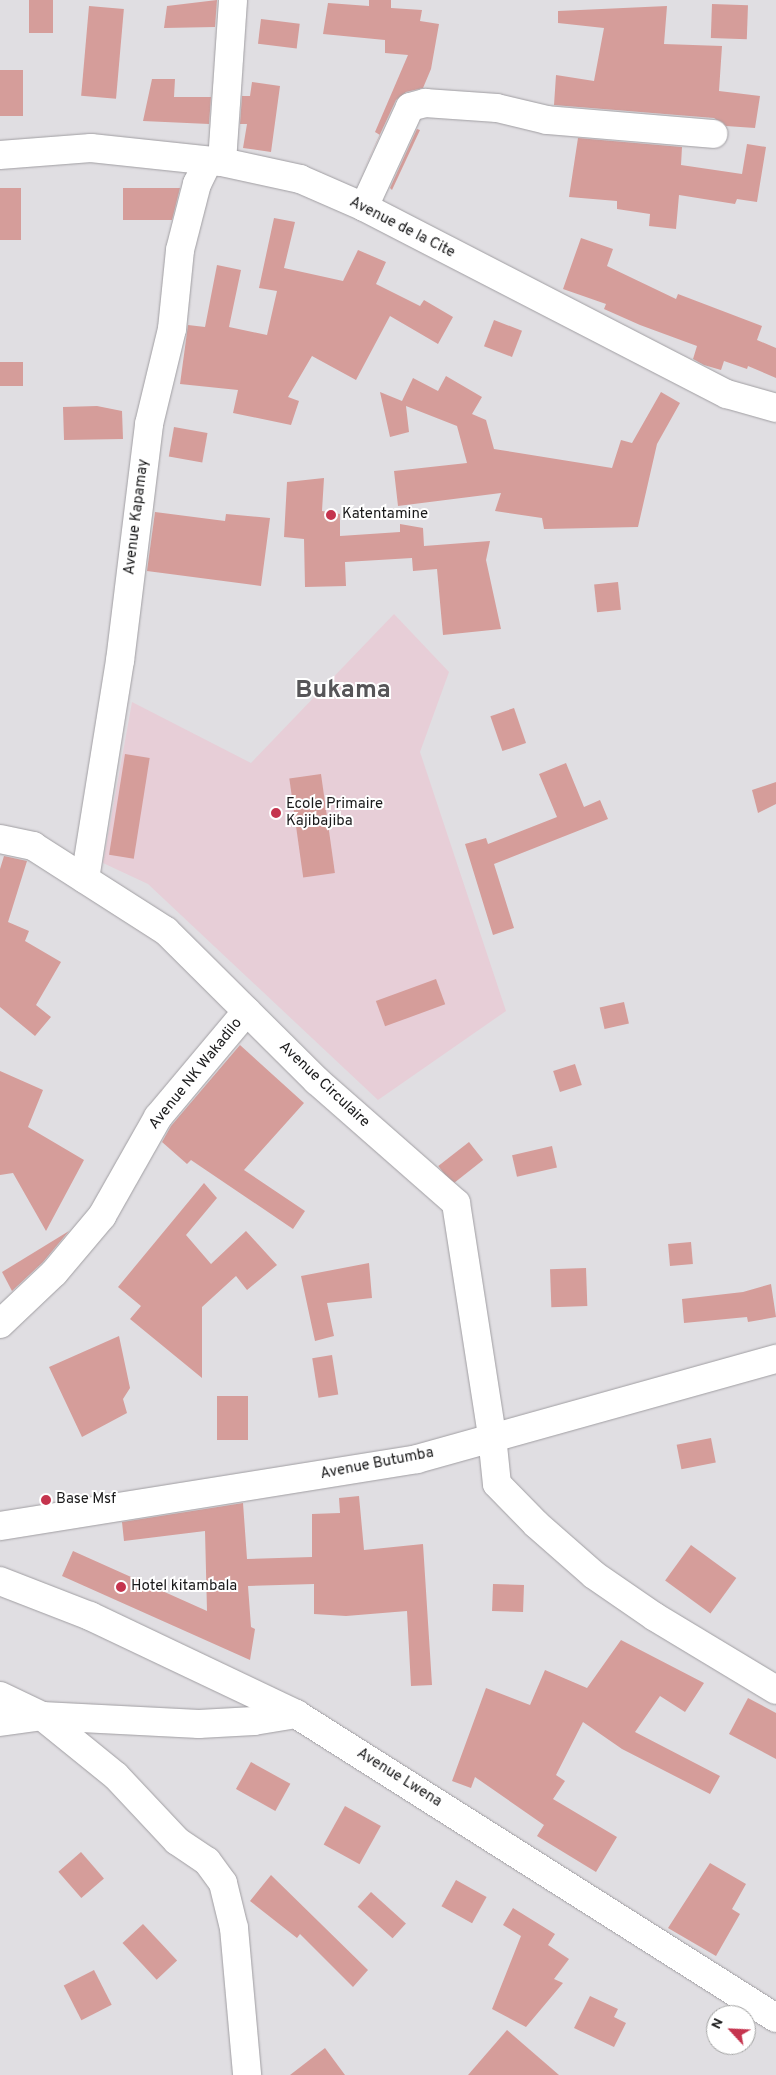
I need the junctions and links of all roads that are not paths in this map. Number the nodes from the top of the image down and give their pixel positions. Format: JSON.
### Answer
{"nodes":[{"id":1,"x":233,"y":0,"type":"edge"},
{"id":2,"x":713,"y":134,"type":"dead end"},
{"id":3,"x":0,"y":155,"type":"edge"},
{"id":4,"x":215,"y":162,"type":"junction"},
{"id":5,"x":364,"y":207,"type":"junction"},
{"id":6,"x":776,"y":408,"type":"edge"},
{"id":7,"x":0,"y":839,"type":"edge"},
{"id":8,"x":85,"y":879,"type":"junction"},
{"id":9,"x":247,"y":1011,"type":"junction"},
{"id":10,"x":0,"y":1324,"type":"edge"},
{"id":11,"x":772,"y":1366,"type":"edge"},
{"id":12,"x":492,"y":1436,"type":"junction"},
{"id":13,"x":0,"y":1526,"type":"edge"},
{"id":14,"x":0,"y":1581,"type":"edge"},
{"id":15,"x":776,"y":1690,"type":"edge"},
{"id":16,"x":0,"y":1696,"type":"edge"},
{"id":17,"x":296,"y":1714,"type":"junction"},
{"id":18,"x":42,"y":1716,"type":"junction"},
{"id":19,"x":0,"y":1722,"type":"edge"},
{"id":20,"x":776,"y":2018,"type":"edge"},
{"id":21,"x":247,"y":2075,"type":"edge"}],
"edges":[{"from":1,"to":4,"type":"street"},
{"from":2,"to":5,"type":"street"},
{"from":3,"to":4,"type":"street","name":"Avenue de la Cite"},
{"from":4,"to":5,"type":"street","name":"Avenue de la Cite"},
{"from":4,"to":8,"type":"street","name":"Avenue Kapamay"},
{"from":5,"to":6,"type":"street","name":"Avenue de la Cite"},
{"from":7,"to":8,"type":"street","name":"Avenue Circulaire"},
{"from":8,"to":9,"type":"street","name":"Avenue Circulaire"},
{"from":9,"to":10,"type":"street","name":"Avenue NK Wakadilo"},
{"from":9,"to":12,"type":"street","name":"Avenue Circulaire"},
{"from":11,"to":12,"type":"street","name":"Avenue Butumba"},
{"from":12,"to":13,"type":"street","name":"Avenue Butumba"},
{"from":12,"to":15,"type":"street","name":"Avenue Circulaire"},
{"from":14,"to":17,"type":"street","name":"Avenue Lwena"},
{"from":16,"to":18,"type":"street"},
{"from":17,"to":18,"type":"street"},
{"from":17,"to":20,"type":"street","name":"Avenue Lwena"},
{"from":18,"to":19,"type":"street"},
{"from":18,"to":21,"type":"street"}]}
